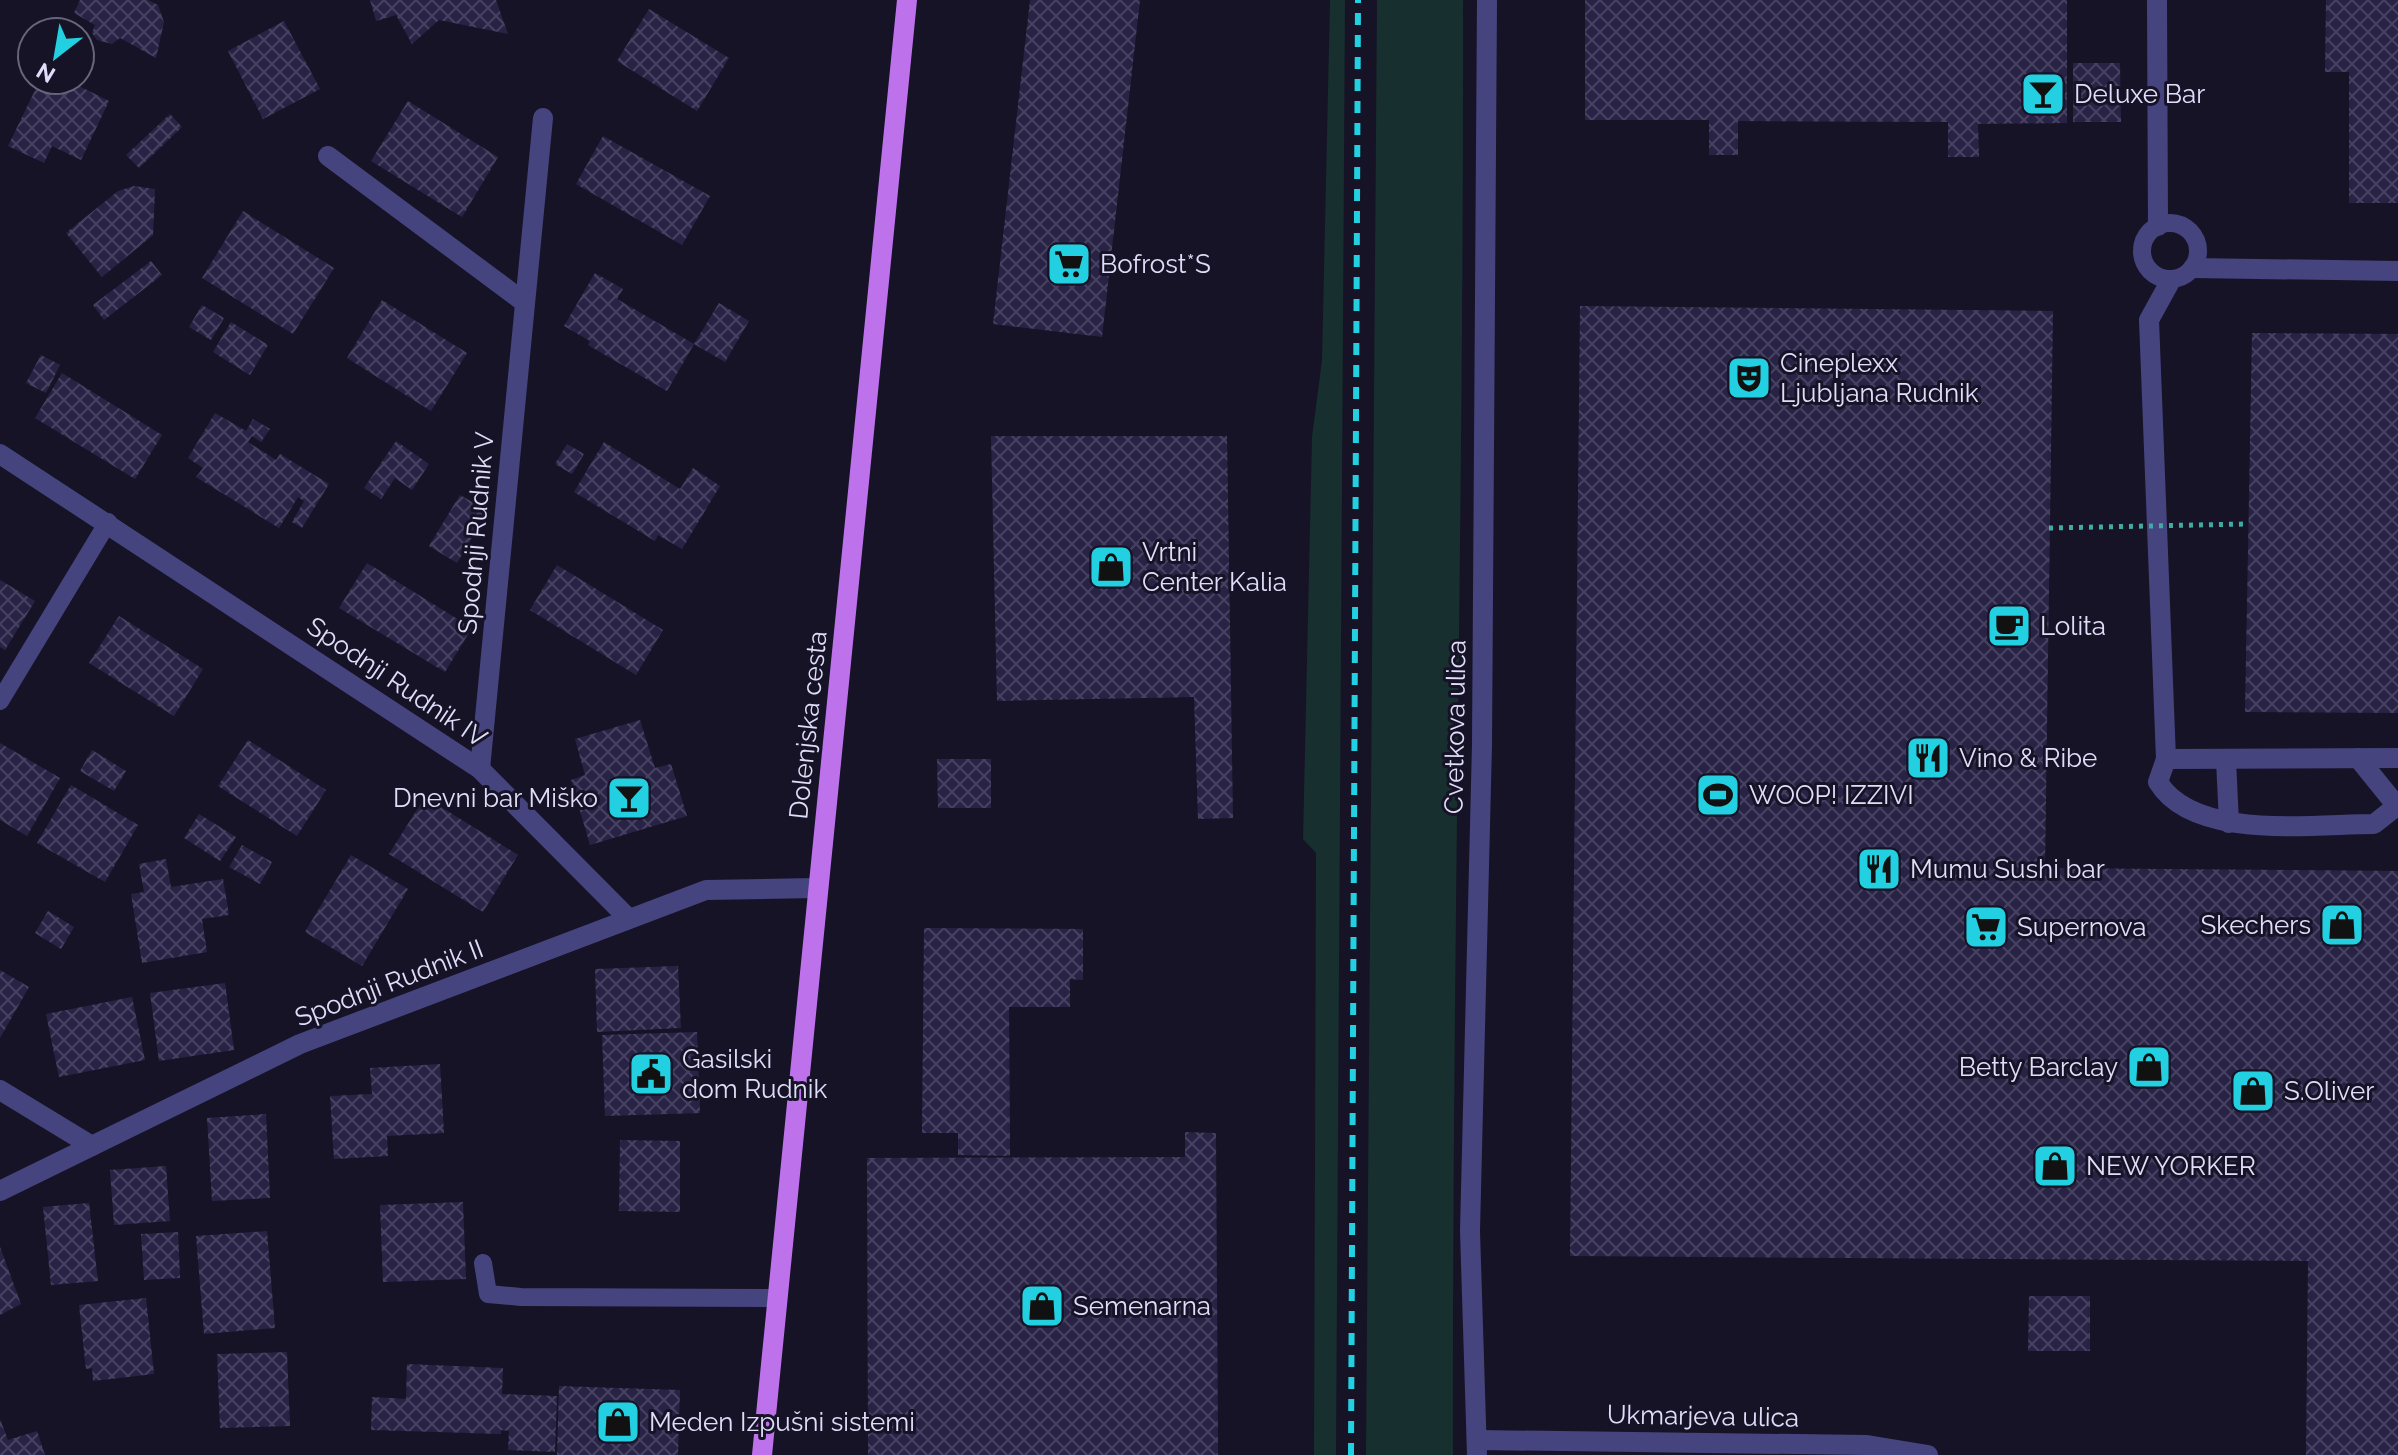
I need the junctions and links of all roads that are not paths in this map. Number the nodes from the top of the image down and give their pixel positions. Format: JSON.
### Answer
{"nodes":[{"id":1,"x":907,"y":0,"type":"edge"},
{"id":2,"x":1487,"y":0,"type":"edge"},
{"id":3,"x":2157,"y":0,"type":"edge"},
{"id":4,"x":543,"y":118,"type":"dead end"},
{"id":5,"x":328,"y":156,"type":"dead end"},
{"id":6,"x":2158,"y":226,"type":"junction"},
{"id":7,"x":2193,"y":268,"type":"junction"},
{"id":8,"x":2398,"y":271,"type":"edge"},
{"id":9,"x":2171,"y":280,"type":"junction"},
{"id":10,"x":524,"y":302,"type":"junction"},
{"id":11,"x":0,"y":454,"type":"edge"},
{"id":12,"x":108,"y":522,"type":"junction"},
{"id":13,"x":0,"y":701,"type":"edge"},
{"id":14,"x":2358,"y":758,"type":"junction"},
{"id":15,"x":2398,"y":758,"type":"edge"},
{"id":16,"x":2166,"y":759,"type":"junction"},
{"id":17,"x":2226,"y":760,"type":"junction"},
{"id":18,"x":480,"y":769,"type":"junction"},
{"id":19,"x":2397,"y":805,"type":"edge"},
{"id":20,"x":2229,"y":823,"type":"junction"},
{"id":21,"x":816,"y":888,"type":"junction"},
{"id":22,"x":629,"y":919,"type":"junction"},
{"id":23,"x":0,"y":1090,"type":"edge"},
{"id":24,"x":92,"y":1146,"type":"junction"},
{"id":25,"x":0,"y":1191,"type":"edge"},
{"id":26,"x":483,"y":1263,"type":"dead end"},
{"id":27,"x":777,"y":1298,"type":"junction"},
{"id":28,"x":1477,"y":1447,"type":"edge"},
{"id":29,"x":762,"y":1455,"type":"edge"},
{"id":30,"x":1928,"y":1455,"type":"edge"}],
"edges":[{"from":1,"to":21,"type":"main road","name":"Dolenjska cesta"},
{"from":2,"to":28,"type":"street","name":"Cvetkova ulica"},
{"from":3,"to":6,"type":"street"},
{"from":4,"to":10,"type":"street","name":"Spodnji Rudnik V"},
{"from":5,"to":10,"type":"street"},
{"from":6,"to":7,"type":"lane"},
{"from":6,"to":9,"type":"lane"},
{"from":7,"to":8,"type":"street"},
{"from":7,"to":9,"type":"lane"},
{"from":9,"to":16,"type":"street"},
{"from":10,"to":18,"type":"street","name":"Spodnji Rudnik V"},
{"from":11,"to":12,"type":"street","name":"Spodnji Rudnik IV"},
{"from":12,"to":13,"type":"lane"},
{"from":12,"to":18,"type":"street","name":"Spodnji Rudnik IV"},
{"from":14,"to":15,"type":"street"},
{"from":14,"to":17,"type":"street"},
{"from":14,"to":19,"type":"street"},
{"from":16,"to":17,"type":"street"},
{"from":16,"to":20,"type":"street"},
{"from":17,"to":20,"type":"street"},
{"from":18,"to":22,"type":"street","name":"Spodnji Rudnik IV"},
{"from":19,"to":20,"type":"street"},
{"from":21,"to":22,"type":"street","name":"Spodnji Rudnik II"},
{"from":21,"to":27,"type":"main road","name":"Dolenjska cesta"},
{"from":22,"to":24,"type":"street","name":"Spodnji Rudnik II"},
{"from":23,"to":24,"type":"street"},
{"from":24,"to":25,"type":"street","name":"Spodnji Rudnik II"},
{"from":26,"to":27,"type":"lane"},
{"from":27,"to":29,"type":"main road","name":"Dolenjska cesta"},
{"from":28,"to":30,"type":"street","name":"Ukmarjeva ulica"}]}
